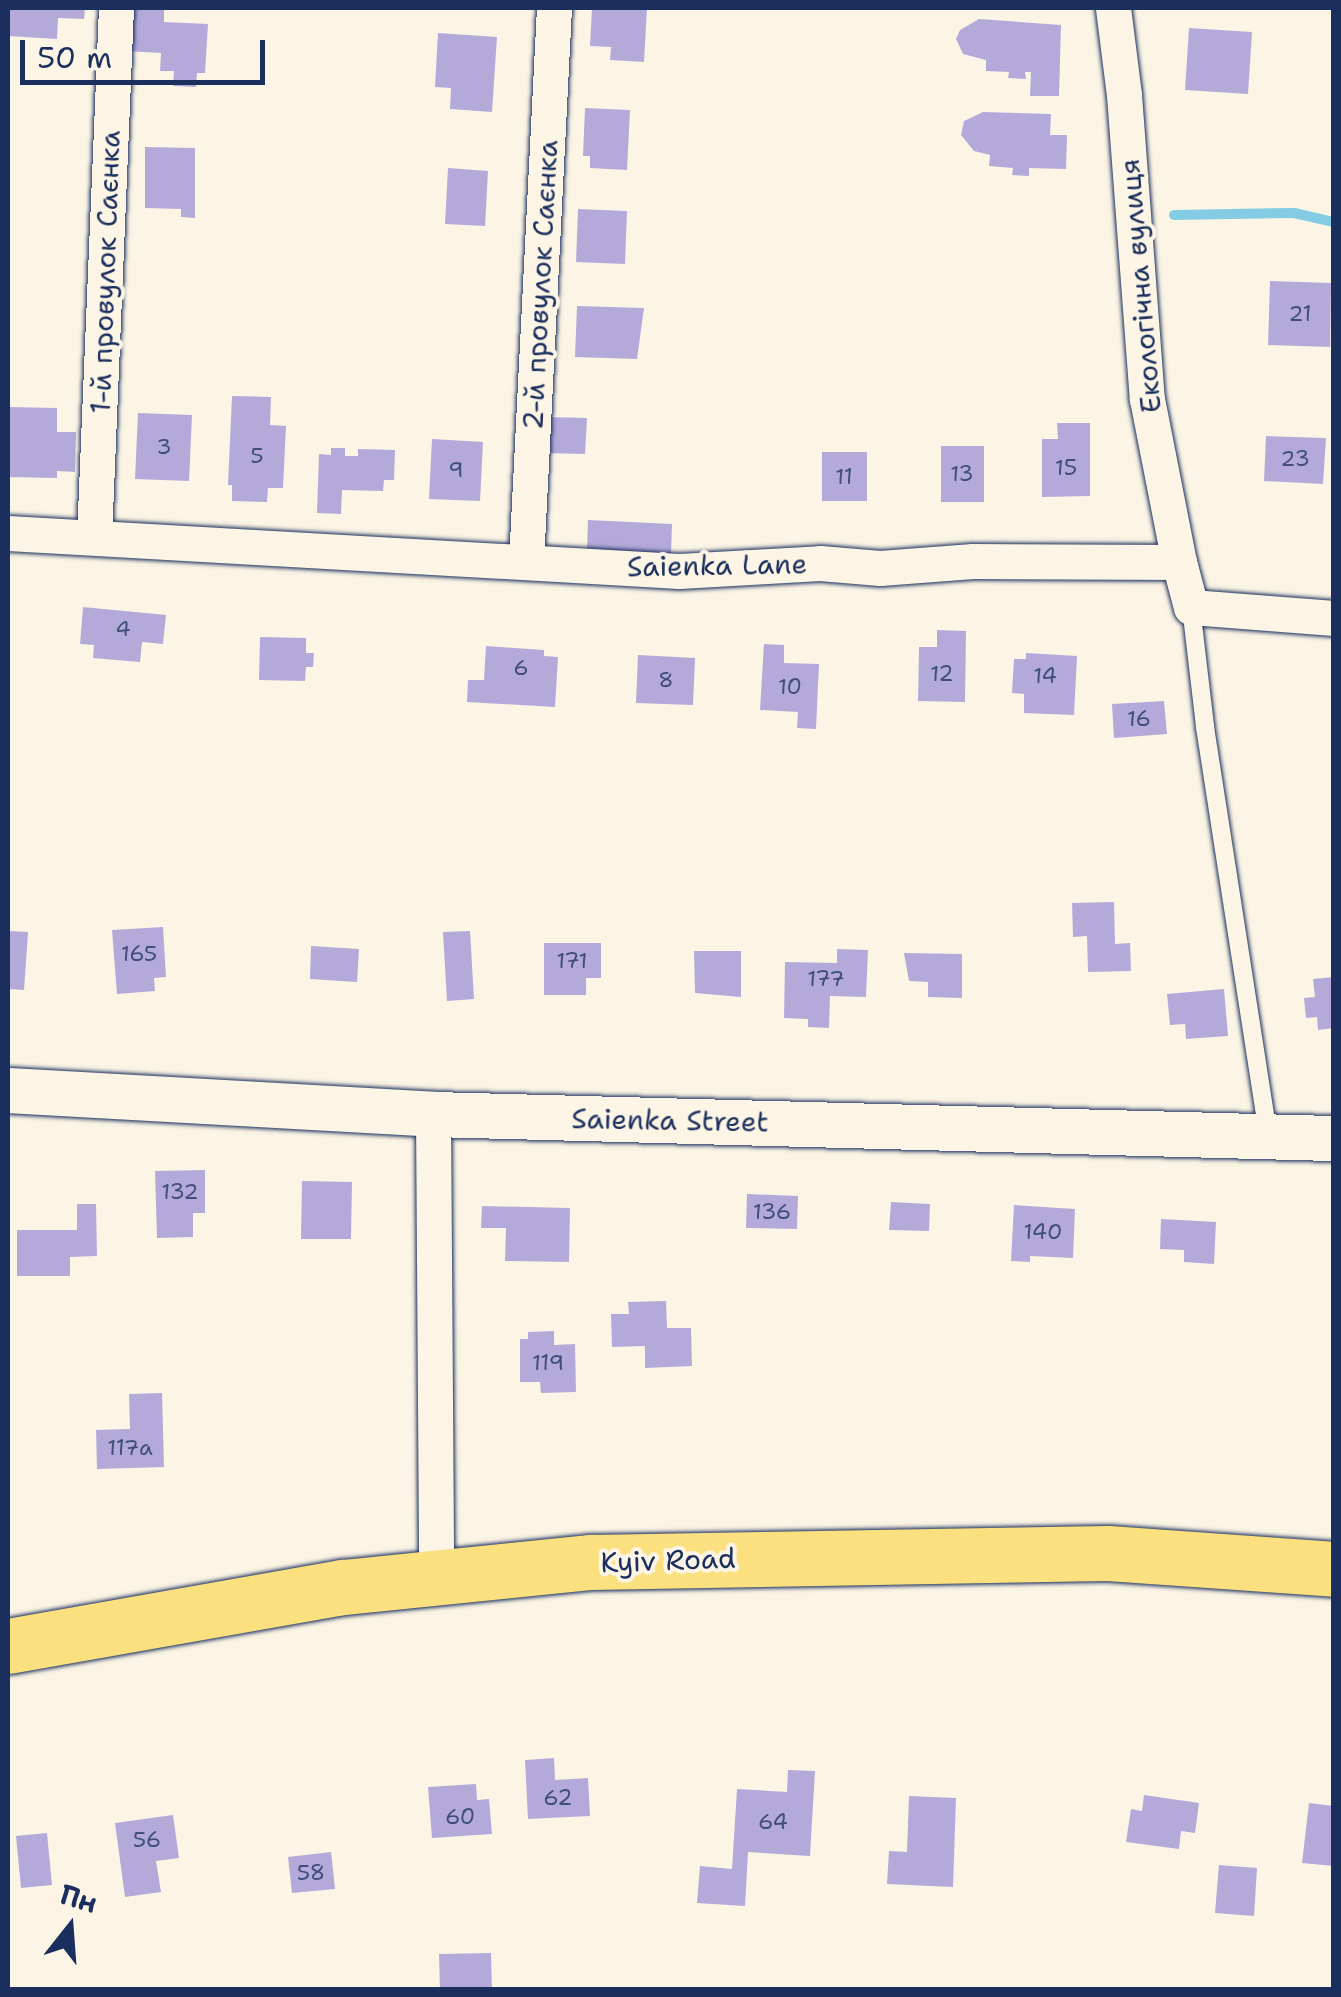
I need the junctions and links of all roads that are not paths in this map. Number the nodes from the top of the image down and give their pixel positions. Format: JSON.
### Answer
{"nodes":[{"id":1,"x":116,"y":8,"type":"edge"},
{"id":2,"x":554,"y":8,"type":"edge"},
{"id":3,"x":1112,"y":8,"type":"edge"},
{"id":4,"x":8,"y":533,"type":"edge"},
{"id":5,"x":94,"y":536,"type":"junction"},
{"id":6,"x":526,"y":562,"type":"junction"},
{"id":7,"x":1178,"y":562,"type":"junction"},
{"id":8,"x":1192,"y":607,"type":"junction"},
{"id":9,"x":1334,"y":618,"type":"edge"},
{"id":10,"x":8,"y":1090,"type":"edge"},
{"id":11,"x":433,"y":1114,"type":"junction"},
{"id":12,"x":1268,"y":1134,"type":"junction"},
{"id":13,"x":1334,"y":1138,"type":"edge"},
{"id":14,"x":1334,"y":1569,"type":"edge"},
{"id":15,"x":436,"y":1576,"type":"junction"},
{"id":16,"x":8,"y":1646,"type":"edge"}],
"edges":[{"from":1,"to":5,"type":"street","name":"1-й провулок Саєнка"},
{"from":2,"to":6,"type":"street","name":"2-й провулок Саєнка"},
{"from":3,"to":7,"type":"street","name":"Екологічна вулиця"},
{"from":4,"to":5,"type":"street","name":"Saienka Lane"},
{"from":5,"to":6,"type":"street","name":"Saienka Lane"},
{"from":6,"to":7,"type":"street","name":"Saienka Lane"},
{"from":7,"to":8,"type":"street"},
{"from":8,"to":9,"type":"street"},
{"from":8,"to":12,"type":"lane"},
{"from":10,"to":11,"type":"street","name":"Saienka Street"},
{"from":11,"to":12,"type":"street","name":"Saienka Street"},
{"from":11,"to":15,"type":"street"},
{"from":12,"to":13,"type":"street","name":"Saienka Street"},
{"from":14,"to":15,"type":"main road","name":"Kyiv Road"},
{"from":15,"to":16,"type":"main road","name":"Kyiv Road"}]}
